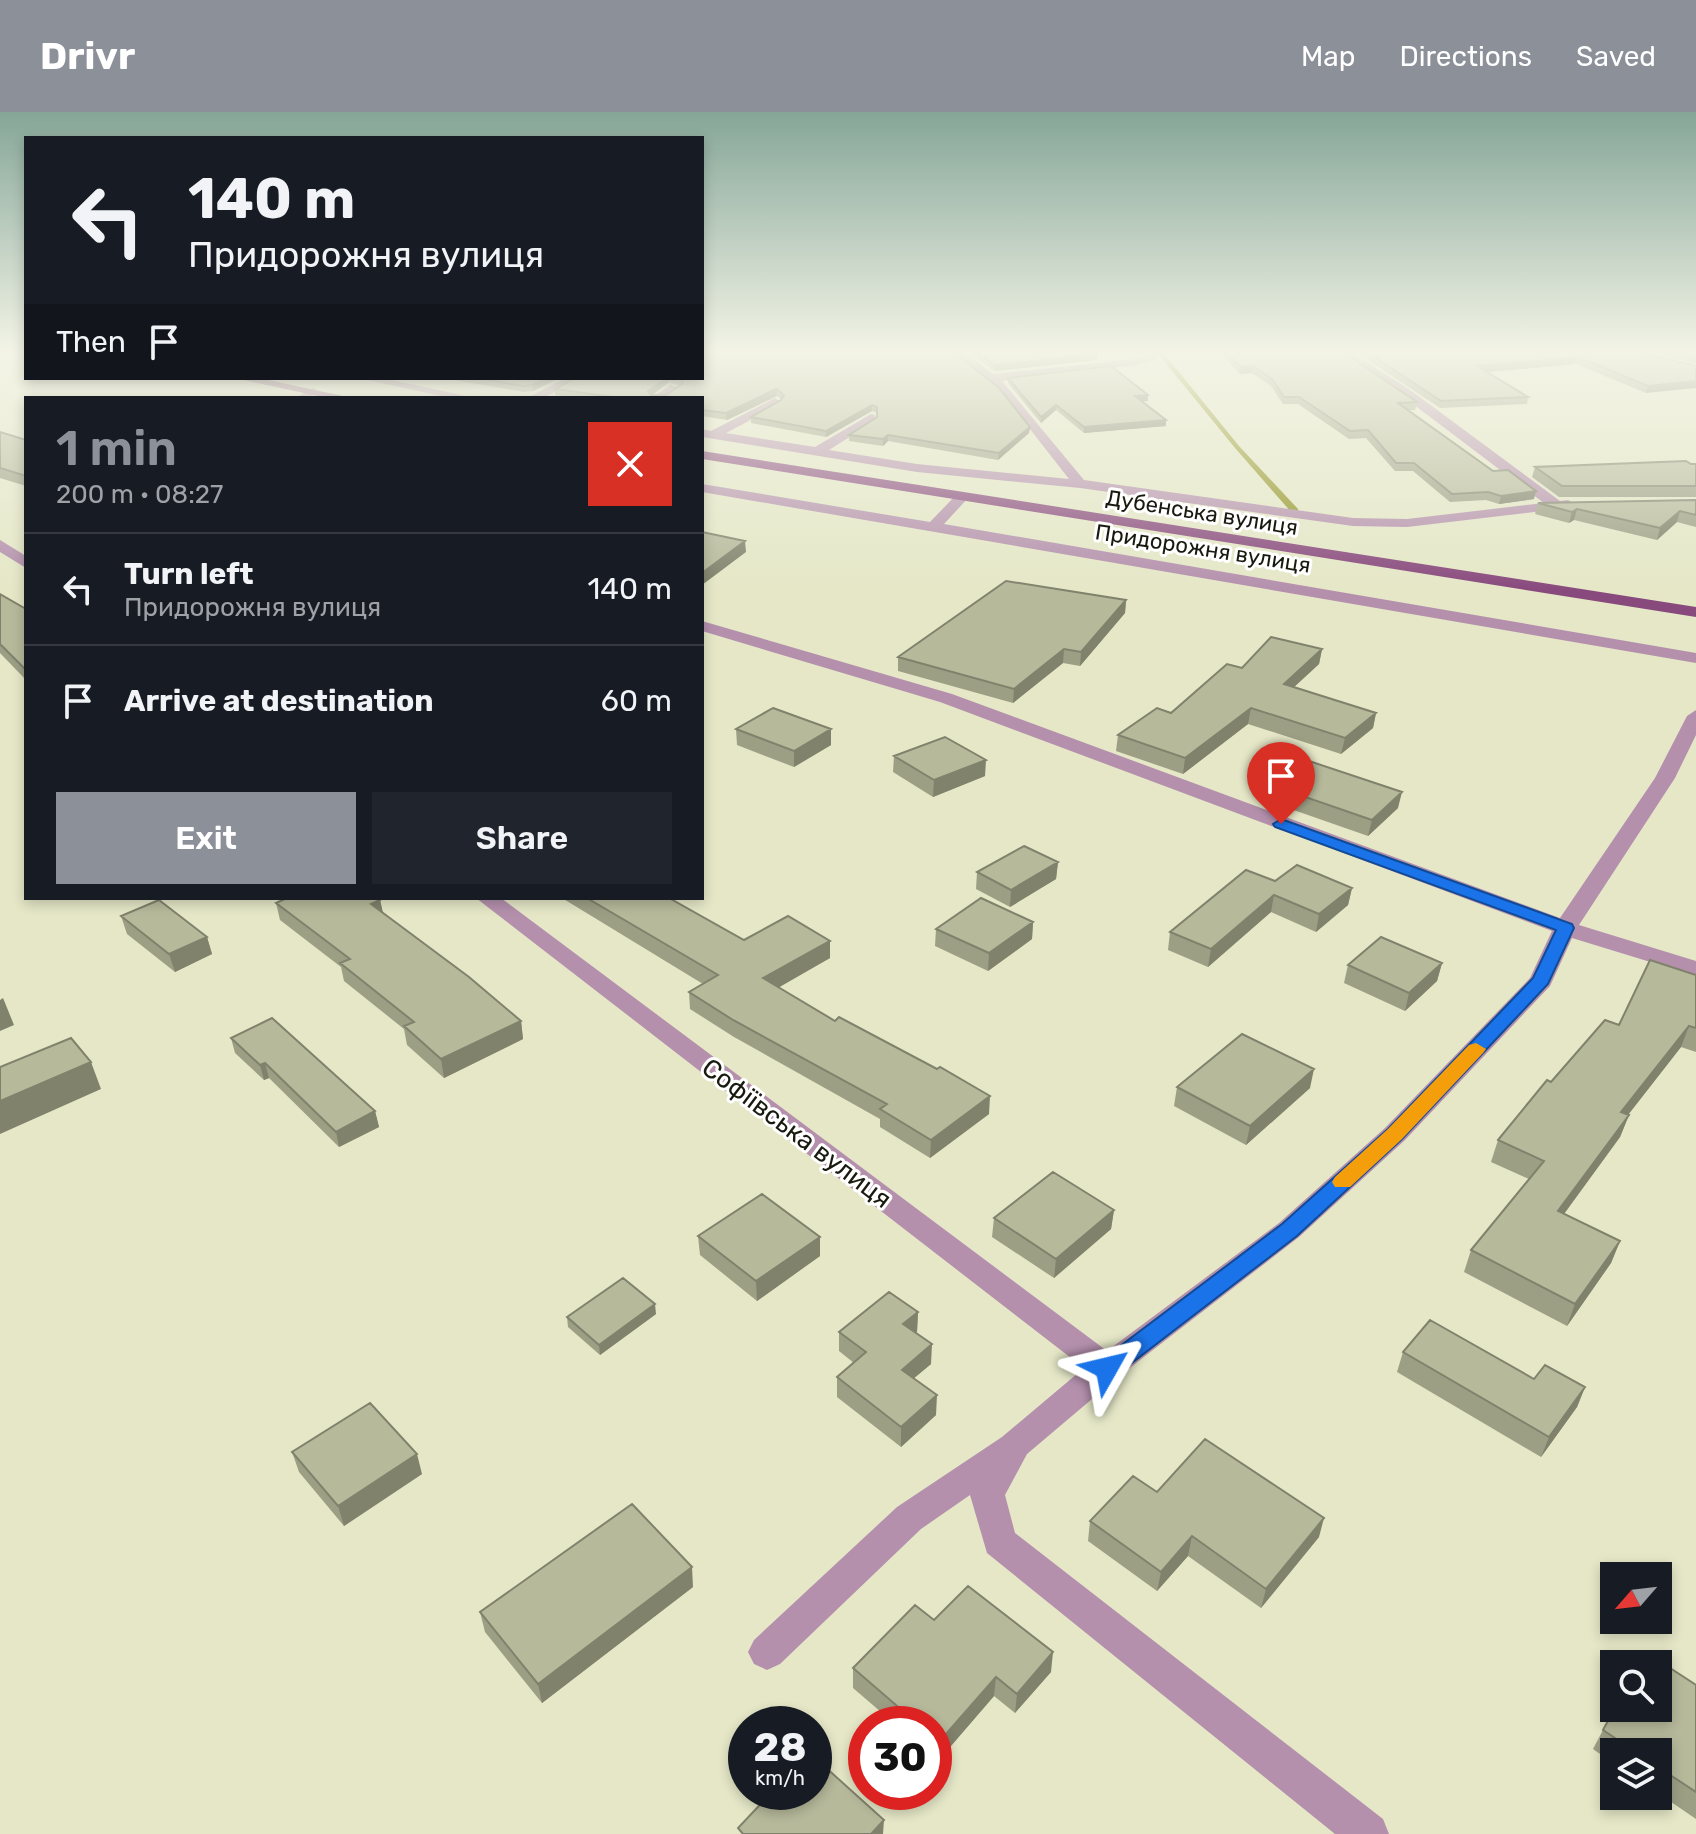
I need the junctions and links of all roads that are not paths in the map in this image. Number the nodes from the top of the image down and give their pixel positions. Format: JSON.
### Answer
{"nodes":[{"id":1,"x":851,"y":430,"type":"edge"},
{"id":2,"x":1038,"y":430,"type":"edge"},
{"id":3,"x":1456,"y":430,"type":"edge"},
{"id":4,"x":708,"y":434,"type":"edge"},
{"id":5,"x":818,"y":451,"type":"junction"},
{"id":6,"x":704,"y":455,"type":"edge"},
{"id":7,"x":917,"y":468,"type":"junction"},
{"id":8,"x":1080,"y":484,"type":"junction"},
{"id":9,"x":894,"y":486,"type":"junction"},
{"id":10,"x":704,"y":488,"type":"edge"},
{"id":11,"x":962,"y":497,"type":"junction"},
{"id":12,"x":1555,"y":504,"type":"junction"},
{"id":13,"x":1584,"y":504,"type":"edge"},
{"id":14,"x":933,"y":527,"type":"junction"},
{"id":15,"x":0,"y":545,"type":"edge"},
{"id":16,"x":23,"y":556,"type":"edge"},
{"id":17,"x":1696,"y":612,"type":"edge"},
{"id":18,"x":704,"y":627,"type":"edge"},
{"id":19,"x":1696,"y":658,"type":"edge"},
{"id":20,"x":1696,"y":716,"type":"edge"},
{"id":21,"x":490,"y":900,"type":"edge"},
{"id":22,"x":1565,"y":928,"type":"junction"},
{"id":23,"x":1696,"y":969,"type":"edge"},
{"id":24,"x":1107,"y":1368,"type":"junction"},
{"id":25,"x":1015,"y":1444,"type":"junction"},
{"id":26,"x":767,"y":1652,"type":"dead end"},
{"id":27,"x":1368,"y":1834,"type":"edge"}],
"edges":[{"from":1,"to":5,"type":"street"},
{"from":2,"to":8,"type":"street"},
{"from":3,"to":12,"type":"street"},
{"from":4,"to":5,"type":"street"},
{"from":5,"to":7,"type":"street"},
{"from":6,"to":9,"type":"main road","name":"Дубенська вулиця"},
{"from":7,"to":8,"type":"street"},
{"from":7,"to":9,"type":"street"},
{"from":8,"to":12,"type":"street"},
{"from":9,"to":11,"type":"main road","name":"Дубенська вулиця"},
{"from":10,"to":14,"type":"street","name":"Придорожня вулиця"},
{"from":11,"to":14,"type":"street"},
{"from":11,"to":17,"type":"main road","name":"Дубенська вулиця"},
{"from":12,"to":13,"type":"street"},
{"from":14,"to":19,"type":"street","name":"Придорожня вулиця"},
{"from":15,"to":16,"type":"street"},
{"from":18,"to":22,"type":"street"},
{"from":20,"to":22,"type":"street"},
{"from":21,"to":24,"type":"street","name":"Софіївська вулиця"},
{"from":22,"to":23,"type":"street"},
{"from":22,"to":24,"type":"street"},
{"from":24,"to":25,"type":"street"},
{"from":25,"to":26,"type":"street"},
{"from":25,"to":27,"type":"street"}]}
